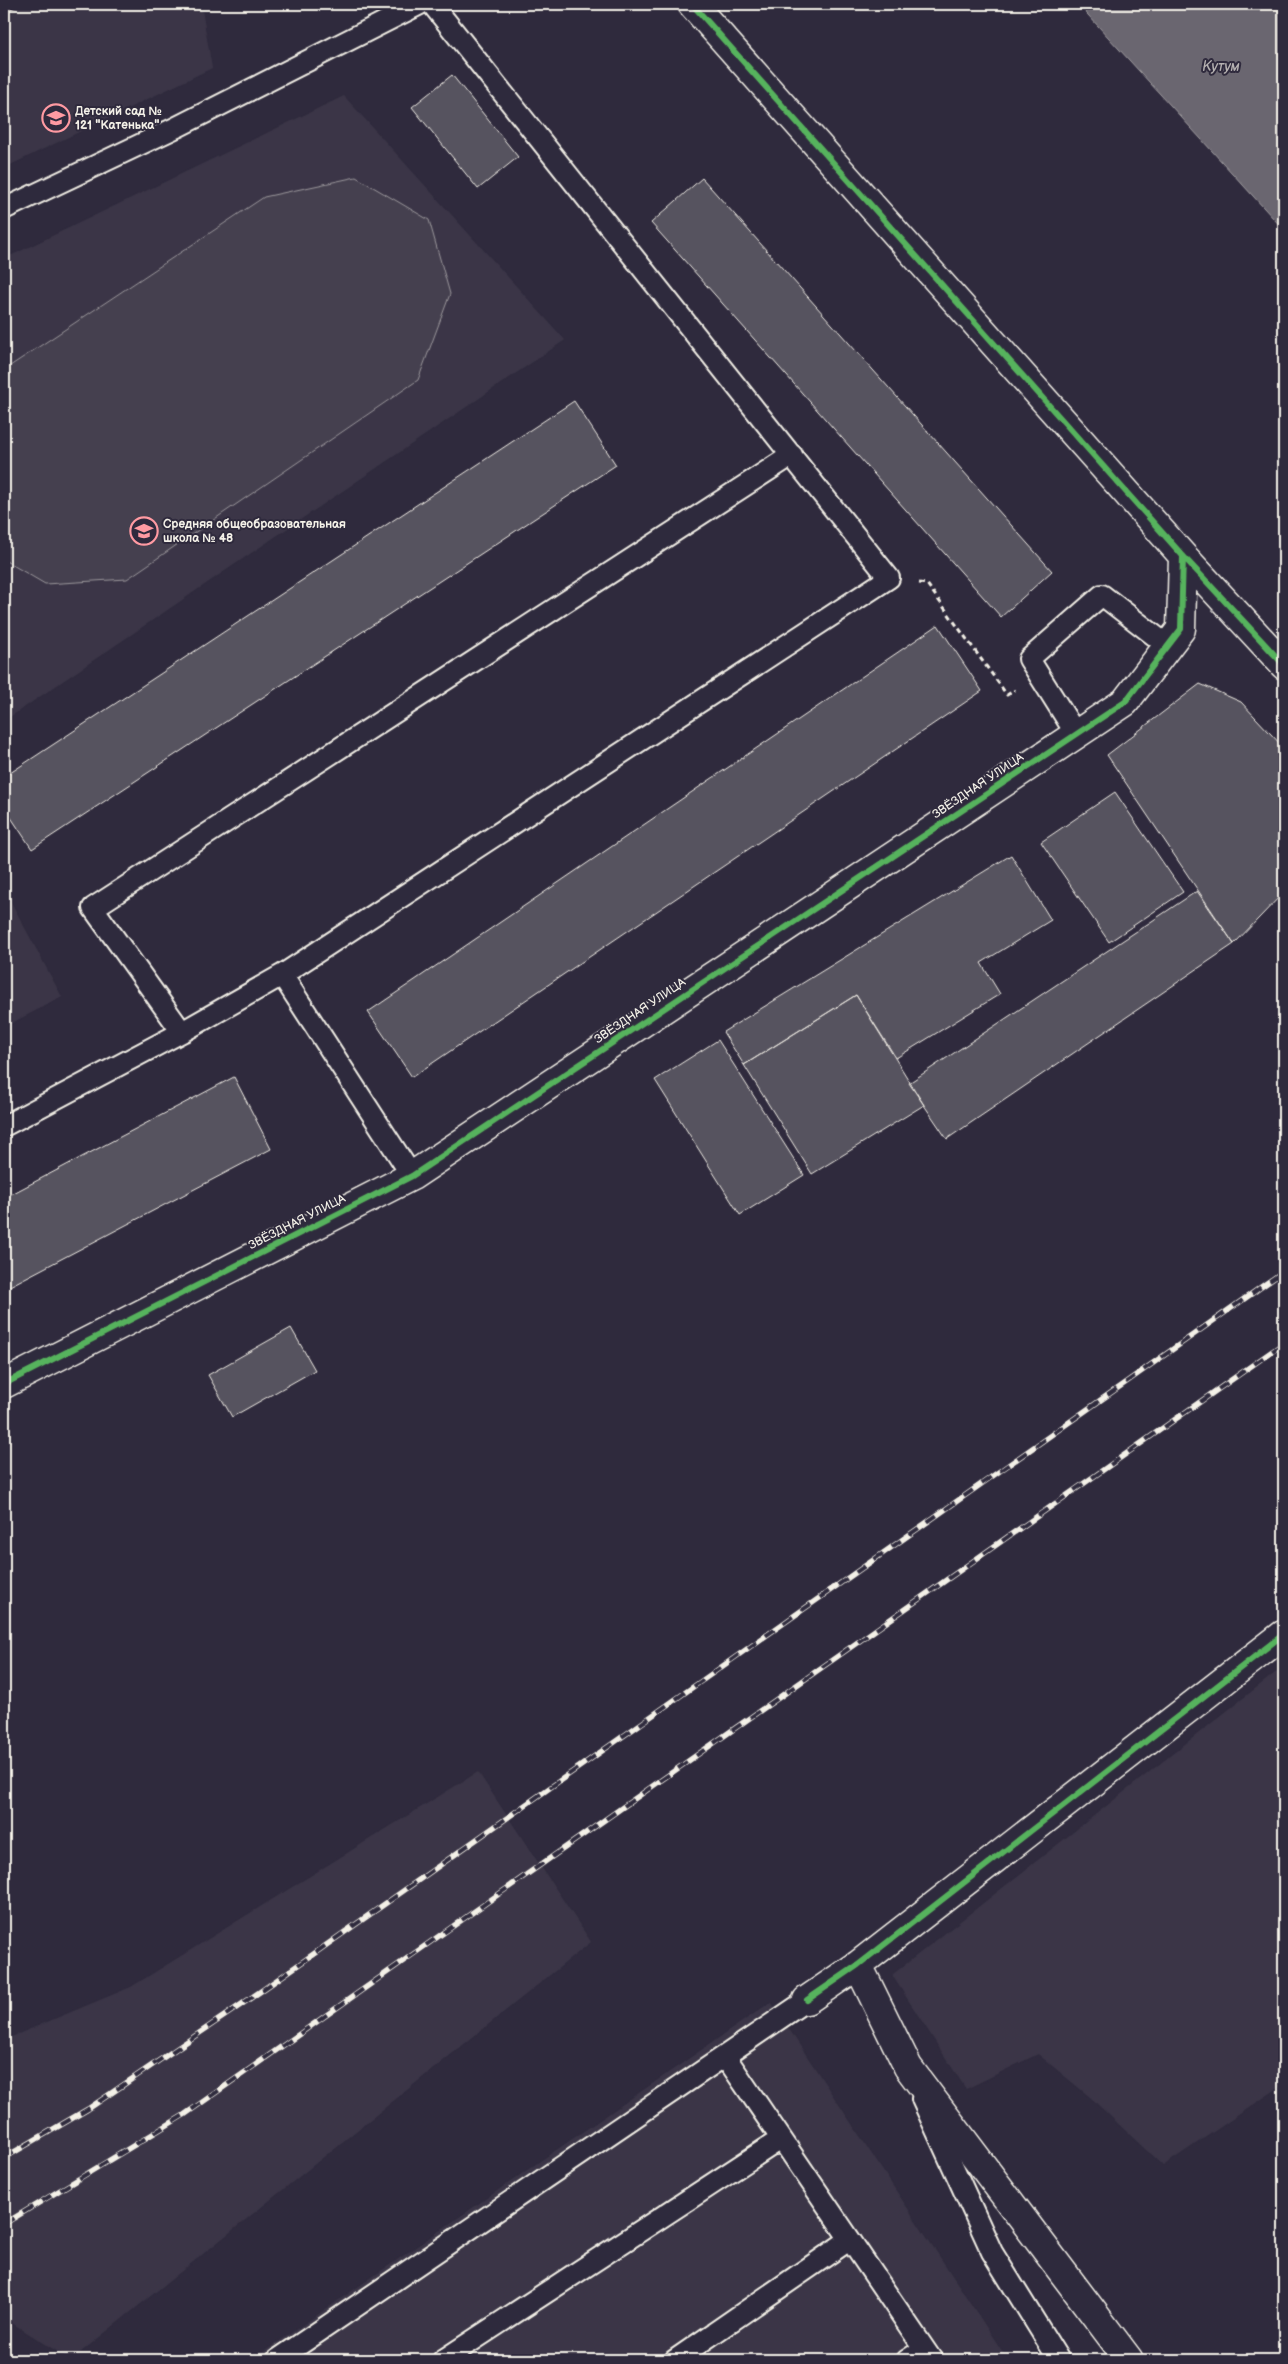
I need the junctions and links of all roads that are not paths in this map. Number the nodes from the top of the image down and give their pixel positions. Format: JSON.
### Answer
{"nodes":[{"id":1,"x":420,"y":4,"type":"edge"},
{"id":2,"x":432,"y":4,"type":"edge"},
{"id":3,"x":692,"y":4,"type":"edge"},
{"id":4,"x":4,"y":210,"type":"edge"},
{"id":5,"x":792,"y":455,"type":"junction"},
{"id":6,"x":1183,"y":556,"type":"junction"},
{"id":7,"x":1168,"y":646,"type":"junction"},
{"id":8,"x":1284,"y":665,"type":"edge"},
{"id":9,"x":1076,"y":734,"type":"junction"},
{"id":10,"x":282,"y":975,"type":"junction"},
{"id":11,"x":182,"y":1032,"type":"junction"},
{"id":12,"x":4,"y":1126,"type":"edge"},
{"id":13,"x":412,"y":1176,"type":"junction"},
{"id":14,"x":4,"y":1384,"type":"edge"},
{"id":15,"x":1284,"y":1634,"type":"edge"},
{"id":16,"x":858,"y":1965,"type":"junction"},
{"id":17,"x":807,"y":2000,"type":"joint"},
{"id":18,"x":724,"y":2056,"type":"junction"},
{"id":19,"x":908,"y":2067,"type":"junction"},
{"id":20,"x":781,"y":2139,"type":"junction"},
{"id":21,"x":849,"y":2240,"type":"junction"},
{"id":22,"x":928,"y":2355,"type":"edge"},
{"id":23,"x":277,"y":2360,"type":"edge"},
{"id":24,"x":443,"y":2360,"type":"edge"},
{"id":25,"x":675,"y":2360,"type":"edge"},
{"id":26,"x":908,"y":2360,"type":"edge"},
{"id":27,"x":1059,"y":2360,"type":"edge"},
{"id":28,"x":1129,"y":2360,"type":"edge"}],
"edges":[{"from":1,"to":4,"type":"lane"},
{"from":2,"to":5,"type":"lane"},
{"from":3,"to":6,"type":"street"},
{"from":5,"to":10,"type":"lane"},
{"from":5,"to":11,"type":"lane"},
{"from":6,"to":7,"type":"street","name":"ЗВЁЗДНАЯ УЛИЦА"},
{"from":6,"to":8,"type":"street"},
{"from":7,"to":9,"type":"street","name":"ЗВЁЗДНАЯ УЛИЦА"},
{"from":7,"to":9,"type":"lane"},
{"from":9,"to":13,"type":"street","name":"ЗВЁЗДНАЯ УЛИЦА"},
{"from":10,"to":11,"type":"lane"},
{"from":10,"to":13,"type":"lane"},
{"from":11,"to":12,"type":"lane"},
{"from":13,"to":14,"type":"street","name":"ЗВЁЗДНАЯ УЛИЦА"},
{"from":15,"to":16,"type":"street"},
{"from":16,"to":17,"type":"street"},
{"from":16,"to":19,"type":"street"},
{"from":17,"to":18,"type":"lane"},
{"from":18,"to":20,"type":"lane"},
{"from":18,"to":23,"type":"lane"},
{"from":19,"to":27,"type":"lane"},
{"from":19,"to":28,"type":"street"},
{"from":20,"to":21,"type":"lane"},
{"from":20,"to":24,"type":"lane"},
{"from":21,"to":22,"type":"lane"},
{"from":21,"to":25,"type":"lane"},
{"from":22,"to":26,"type":"lane"}]}
